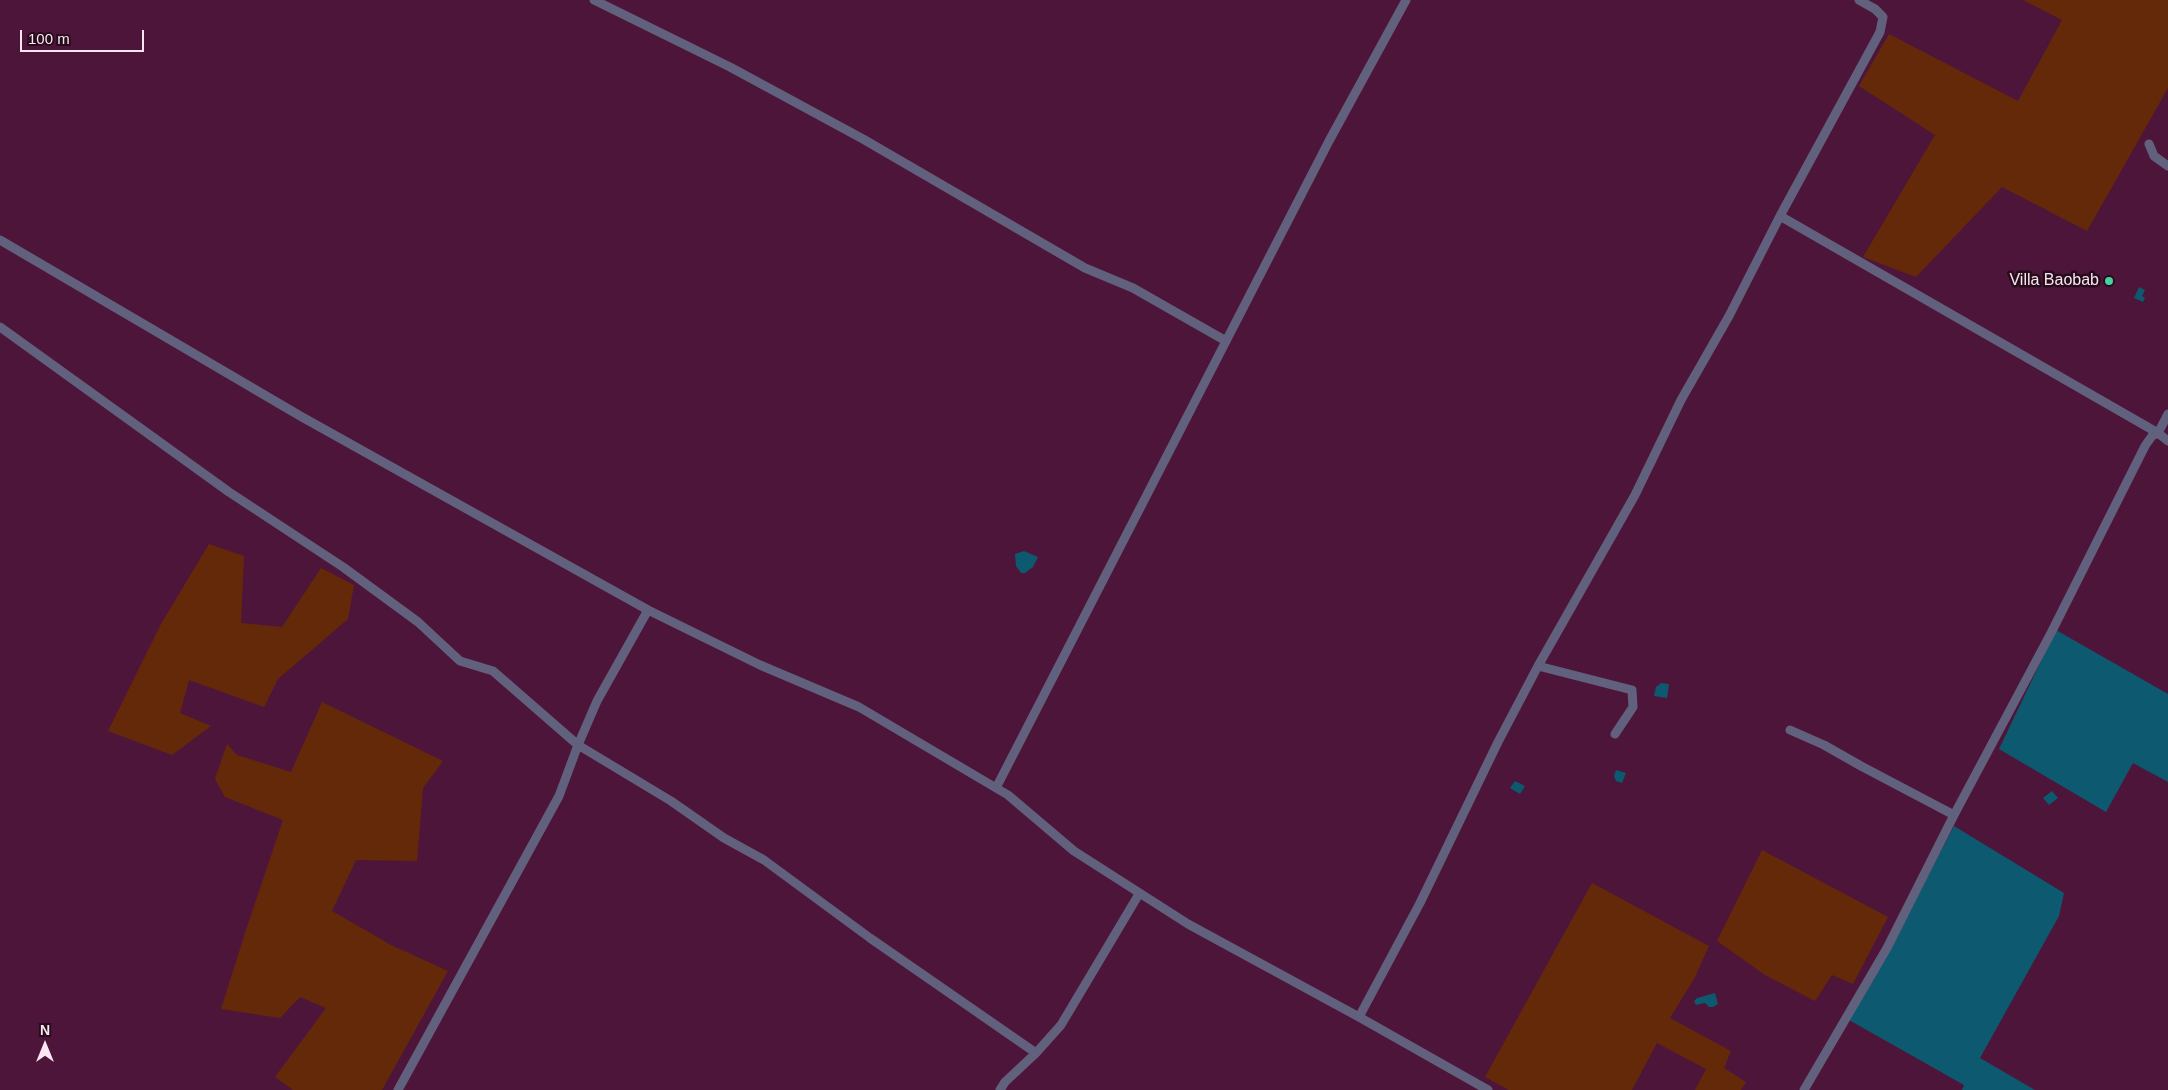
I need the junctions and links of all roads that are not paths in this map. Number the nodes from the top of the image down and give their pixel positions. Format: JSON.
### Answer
{"nodes":[{"id":1,"x":594,"y":0,"type":"edge"},
{"id":2,"x":1406,"y":0,"type":"edge"},
{"id":3,"x":1859,"y":0,"type":"edge"},
{"id":4,"x":2149,"y":144,"type":"dead end"},
{"id":5,"x":2168,"y":166,"type":"edge"},
{"id":6,"x":1780,"y":216,"type":"junction"},
{"id":7,"x":0,"y":240,"type":"edge"},
{"id":8,"x":0,"y":327,"type":"edge"},
{"id":9,"x":1226,"y":342,"type":"junction"},
{"id":10,"x":2168,"y":414,"type":"edge"},
{"id":11,"x":2158,"y":433,"type":"junction"},
{"id":12,"x":2168,"y":441,"type":"edge"},
{"id":13,"x":648,"y":610,"type":"junction"},
{"id":14,"x":1538,"y":666,"type":"junction"},
{"id":15,"x":1790,"y":730,"type":"dead end"},
{"id":16,"x":1616,"y":734,"type":"dead end"},
{"id":17,"x":578,"y":745,"type":"junction"},
{"id":18,"x":996,"y":788,"type":"junction"},
{"id":19,"x":1954,"y":815,"type":"junction"},
{"id":20,"x":1139,"y":894,"type":"junction"},
{"id":21,"x":1359,"y":1017,"type":"junction"},
{"id":22,"x":1036,"y":1053,"type":"junction"},
{"id":23,"x":398,"y":1090,"type":"edge"},
{"id":24,"x":1000,"y":1090,"type":"edge"},
{"id":25,"x":1488,"y":1090,"type":"edge"},
{"id":26,"x":1804,"y":1090,"type":"edge"}],
"edges":[{"from":1,"to":9,"type":"street"},
{"from":2,"to":9,"type":"street"},
{"from":3,"to":6,"type":"street"},
{"from":4,"to":5,"type":"street"},
{"from":6,"to":11,"type":"street"},
{"from":6,"to":14,"type":"street"},
{"from":7,"to":13,"type":"street"},
{"from":8,"to":17,"type":"street"},
{"from":9,"to":18,"type":"street"},
{"from":10,"to":11,"type":"street"},
{"from":11,"to":12,"type":"street"},
{"from":11,"to":19,"type":"street"},
{"from":13,"to":17,"type":"street"},
{"from":13,"to":18,"type":"street"},
{"from":14,"to":16,"type":"street"},
{"from":14,"to":21,"type":"street"},
{"from":15,"to":19,"type":"street"},
{"from":17,"to":22,"type":"street"},
{"from":17,"to":23,"type":"street"},
{"from":18,"to":20,"type":"street"},
{"from":19,"to":26,"type":"street"},
{"from":20,"to":21,"type":"street"},
{"from":20,"to":22,"type":"street"},
{"from":21,"to":25,"type":"street"},
{"from":22,"to":24,"type":"street"}]}
